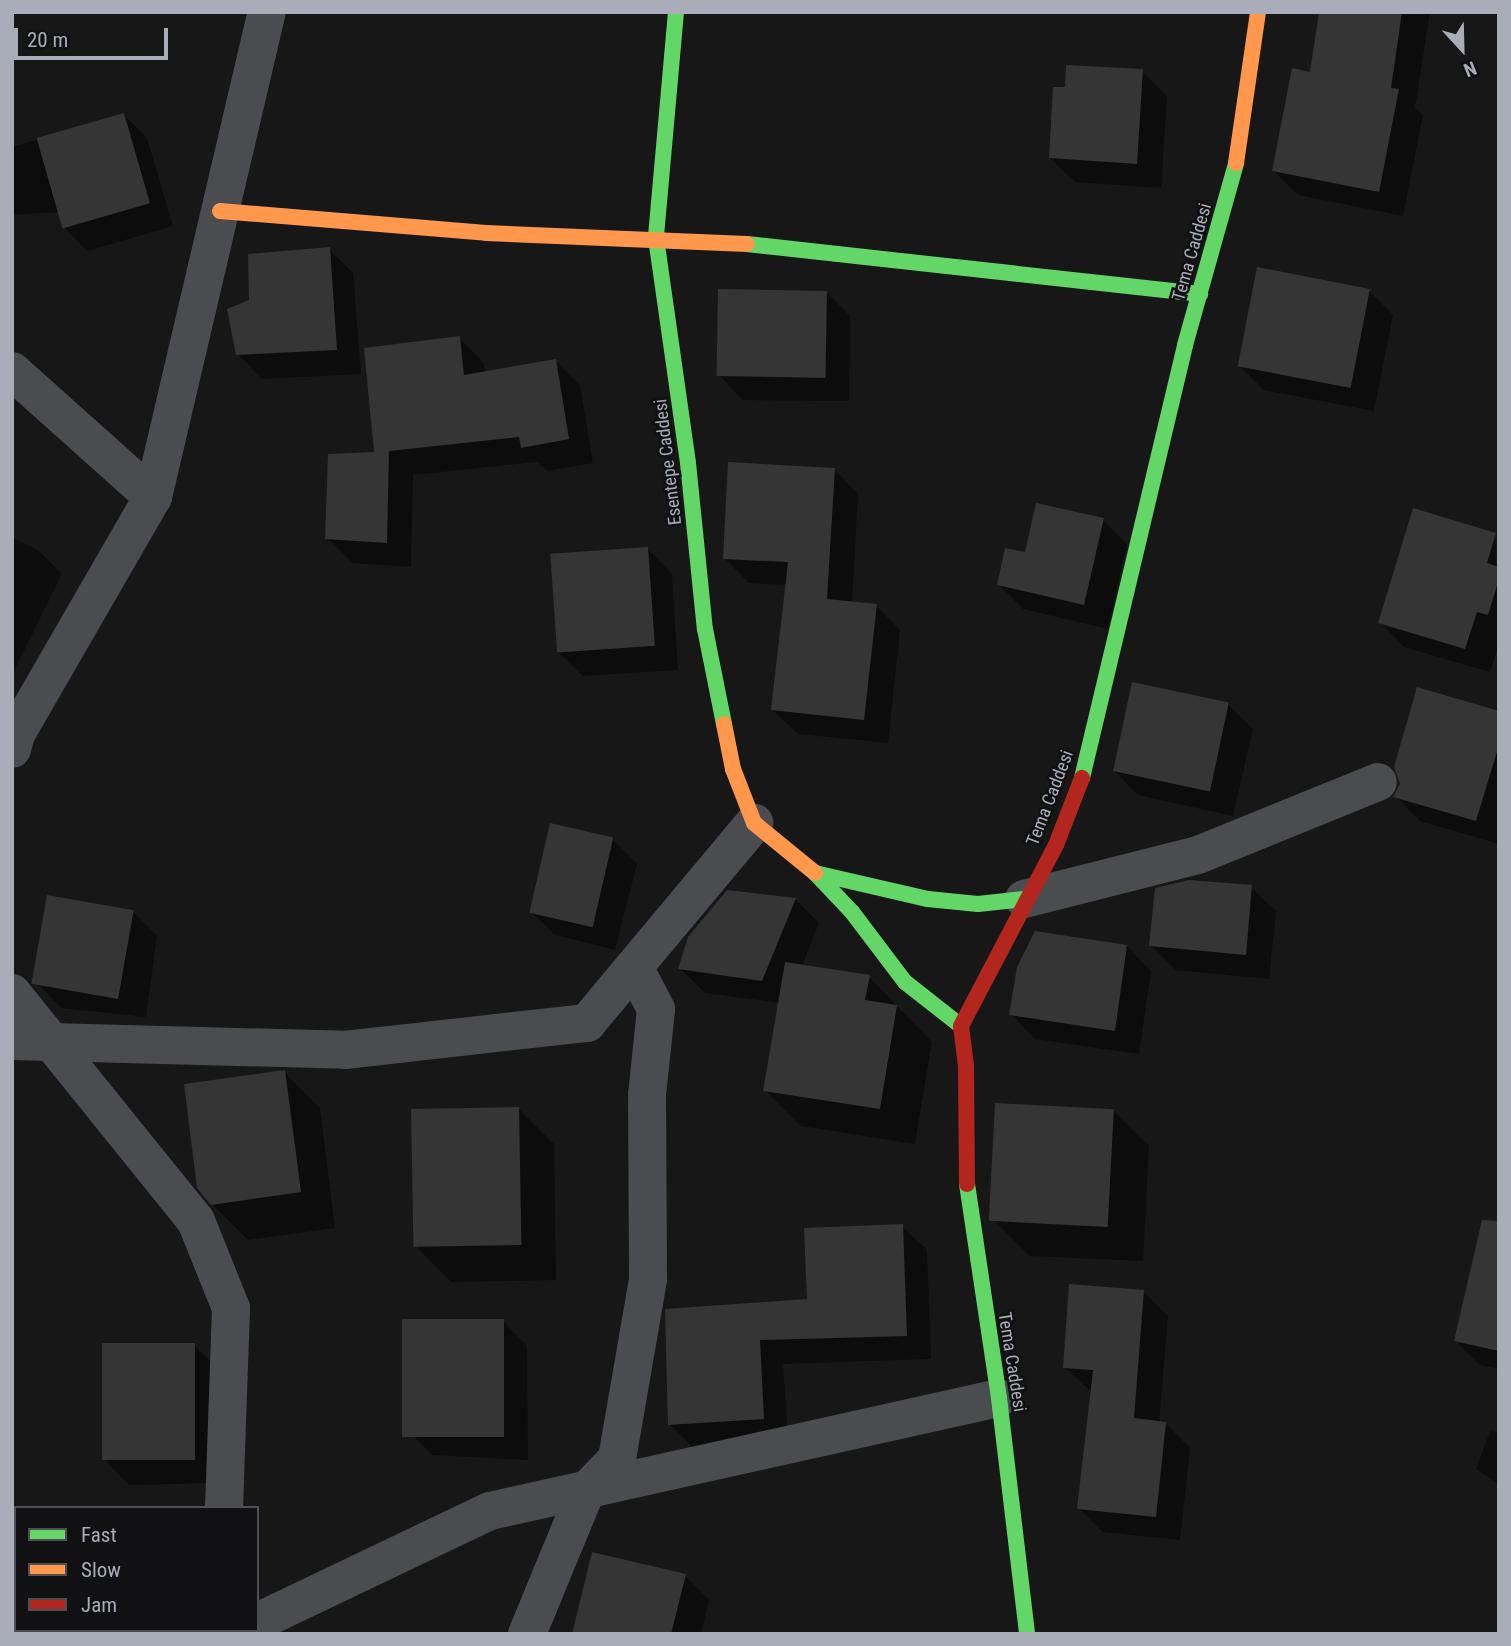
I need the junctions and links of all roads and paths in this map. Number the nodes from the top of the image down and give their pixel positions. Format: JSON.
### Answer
{"nodes":[{"id":1,"x":267,"y":12,"type":"edge"},
{"id":2,"x":676,"y":12,"type":"edge"},
{"id":3,"x":1258,"y":12,"type":"edge"},
{"id":4,"x":220,"y":211,"type":"junction"},
{"id":5,"x":656,"y":238,"type":"junction"},
{"id":6,"x":1200,"y":294,"type":"junction"},
{"id":7,"x":12,"y":371,"type":"edge"},
{"id":8,"x":153,"y":497,"type":"junction"},
{"id":9,"x":12,"y":749,"type":"edge"},
{"id":10,"x":1377,"y":782,"type":"dead end"},
{"id":11,"x":754,"y":823,"type":"junction"},
{"id":12,"x":815,"y":873,"type":"junction"},
{"id":13,"x":1024,"y":899,"type":"junction"},
{"id":14,"x":634,"y":967,"type":"junction"},
{"id":15,"x":12,"y":993,"type":"edge"},
{"id":16,"x":961,"y":1026,"type":"junction"},
{"id":17,"x":29,"y":1040,"type":"edge"},
{"id":18,"x":999,"y":1398,"type":"junction"},
{"id":19,"x":586,"y":1491,"type":"junction"},
{"id":20,"x":224,"y":1506,"type":"edge"},
{"id":21,"x":259,"y":1621,"type":"edge"},
{"id":22,"x":527,"y":1634,"type":"edge"},
{"id":23,"x":1027,"y":1634,"type":"edge"}],
"edges":[{"from":1,"to":4,"type":"street"},
{"from":2,"to":5,"type":"street","name":"Esentepe Caddesi"},
{"from":3,"to":6,"type":"street","name":"Tema Caddesi"},
{"from":4,"to":5,"type":"street"},
{"from":4,"to":8,"type":"street"},
{"from":5,"to":6,"type":"street"},
{"from":5,"to":11,"type":"street","name":"Esentepe Caddesi"},
{"from":6,"to":13,"type":"street","name":"Tema Caddesi"},
{"from":7,"to":8,"type":"street"},
{"from":8,"to":9,"type":"street"},
{"from":10,"to":13,"type":"street"},
{"from":11,"to":12,"type":"street","name":"Esentepe Caddesi"},
{"from":11,"to":14,"type":"street"},
{"from":12,"to":13,"type":"street"},
{"from":12,"to":16,"type":"street","name":"Esentepe Caddesi"},
{"from":13,"to":16,"type":"street","name":"Tema Caddesi"},
{"from":14,"to":17,"type":"street"},
{"from":14,"to":19,"type":"street"},
{"from":15,"to":17,"type":"street"},
{"from":16,"to":18,"type":"street","name":"Tema Caddesi"},
{"from":17,"to":20,"type":"street"},
{"from":18,"to":19,"type":"street"},
{"from":18,"to":23,"type":"street","name":"Tema Caddesi"},
{"from":19,"to":21,"type":"street"},
{"from":19,"to":22,"type":"street"}]}
